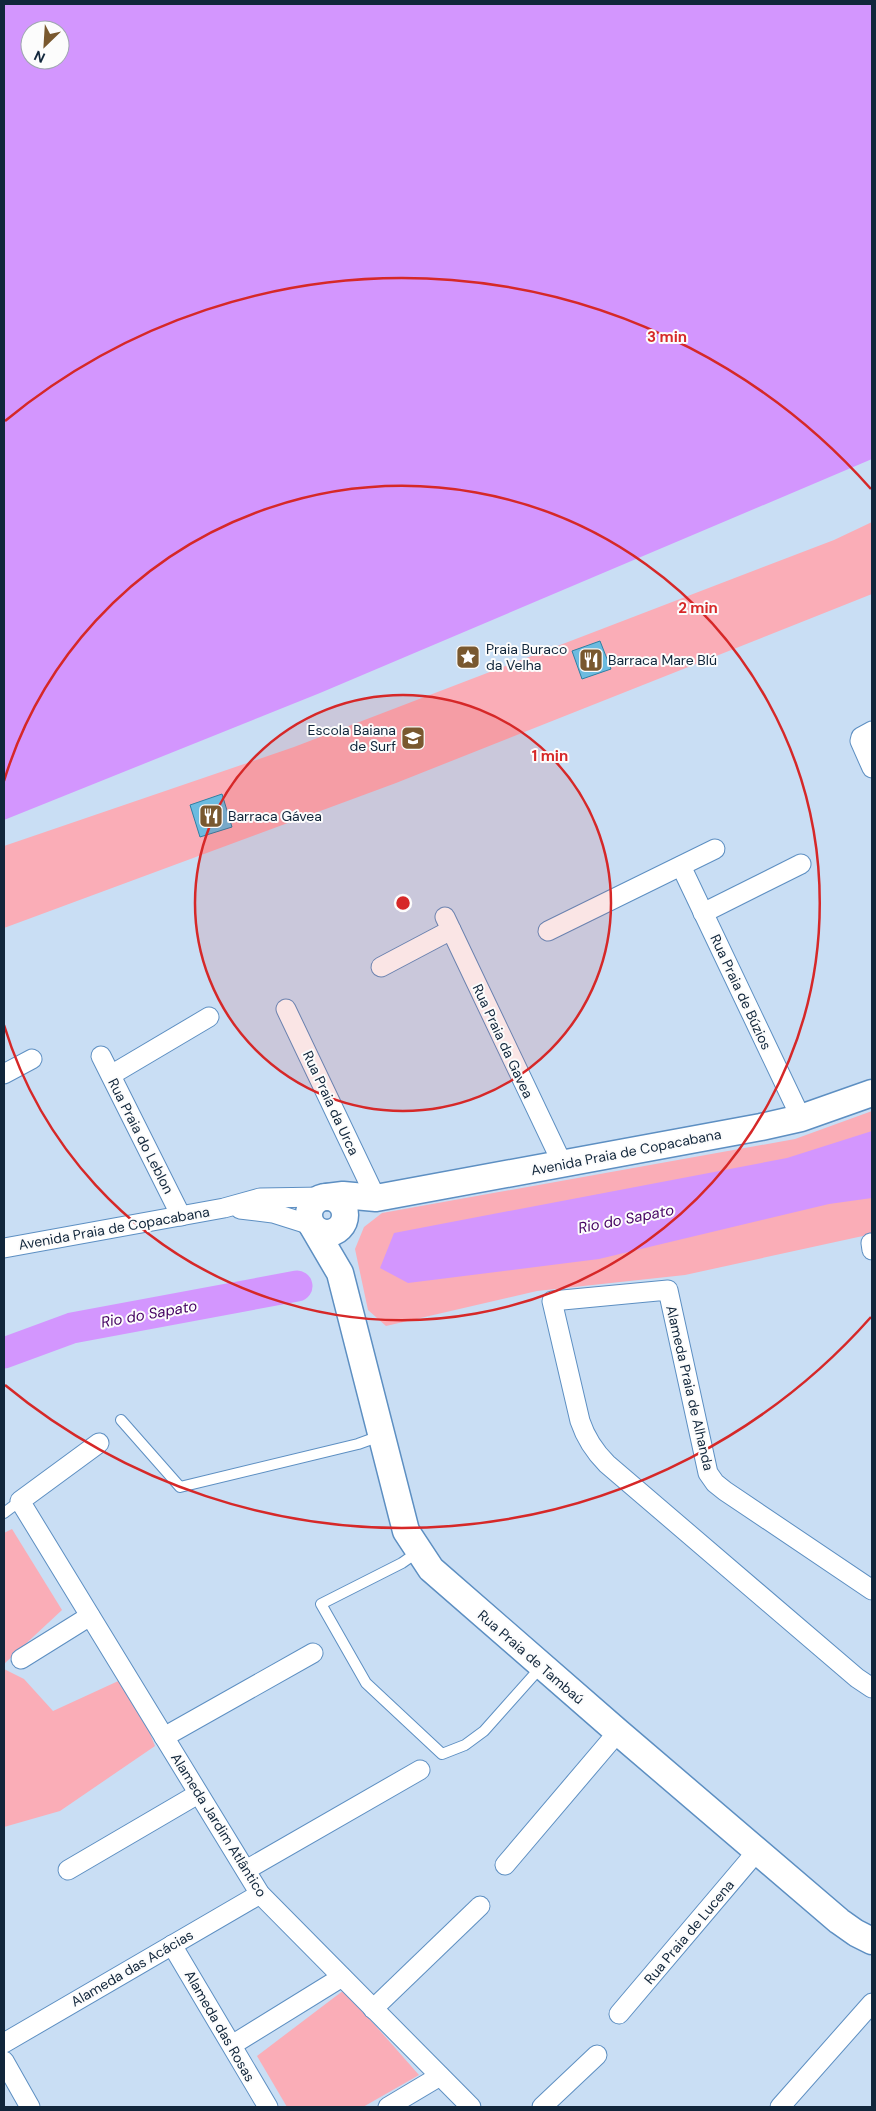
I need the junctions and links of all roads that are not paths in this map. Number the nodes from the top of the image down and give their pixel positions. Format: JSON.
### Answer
{"nodes":[{"id":1,"x":872,"y":730,"type":"edge"},
{"id":2,"x":872,"y":768,"type":"edge"},
{"id":3,"x":715,"y":849,"type":"dead end"},
{"id":4,"x":800,"y":864,"type":"dead end"},
{"id":5,"x":681,"y":866,"type":"junction"},
{"id":6,"x":704,"y":912,"type":"junction"},
{"id":7,"x":548,"y":931,"type":"dead end"},
{"id":8,"x":381,"y":967,"type":"dead end"},
{"id":9,"x":286,"y":1009,"type":"dead end"},
{"id":10,"x":209,"y":1018,"type":"dead end"},
{"id":11,"x":101,"y":1056,"type":"dead end"},
{"id":12,"x":32,"y":1060,"type":"dead end"},
{"id":13,"x":4,"y":1074,"type":"edge"},
{"id":14,"x":111,"y":1075,"type":"junction"},
{"id":15,"x":872,"y":1093,"type":"edge"},
{"id":16,"x":801,"y":1118,"type":"junction"},
{"id":17,"x":562,"y":1164,"type":"junction"},
{"id":18,"x":326,"y":1197,"type":"junction"},
{"id":19,"x":376,"y":1198,"type":"junction"},
{"id":20,"x":224,"y":1208,"type":"junction"},
{"id":21,"x":182,"y":1216,"type":"junction"},
{"id":22,"x":342,"y":1225,"type":"junction"},
{"id":23,"x":312,"y":1226,"type":"junction"},
{"id":24,"x":4,"y":1248,"type":"edge"},
{"id":25,"x":340,"y":1273,"type":"junction"},
{"id":26,"x":121,"y":1420,"type":"dead end"},
{"id":27,"x":381,"y":1436,"type":"junction"},
{"id":28,"x":99,"y":1443,"type":"dead end"},
{"id":29,"x":20,"y":1501,"type":"junction"},
{"id":30,"x":4,"y":1513,"type":"edge"},
{"id":31,"x":419,"y":1551,"type":"junction"},
{"id":32,"x":872,"y":1590,"type":"edge"},
{"id":33,"x":90,"y":1616,"type":"junction"},
{"id":34,"x":313,"y":1653,"type":"dead end"},
{"id":35,"x":21,"y":1659,"type":"dead end"},
{"id":36,"x":542,"y":1666,"type":"junction"},
{"id":37,"x":872,"y":1688,"type":"edge"},
{"id":38,"x":618,"y":1732,"type":"junction"},
{"id":39,"x":164,"y":1737,"type":"junction"},
{"id":40,"x":420,"y":1770,"type":"dead end"},
{"id":41,"x":198,"y":1794,"type":"junction"},
{"id":42,"x":758,"y":1850,"type":"junction"},
{"id":43,"x":505,"y":1865,"type":"dead end"},
{"id":44,"x":68,"y":1870,"type":"dead end"},
{"id":45,"x":246,"y":1870,"type":"junction"},
{"id":46,"x":260,"y":1894,"type":"junction"},
{"id":47,"x":480,"y":1906,"type":"dead end"},
{"id":48,"x":872,"y":1941,"type":"edge"},
{"id":49,"x":172,"y":1945,"type":"junction"},
{"id":50,"x":342,"y":1977,"type":"junction"},
{"id":51,"x":872,"y":2003,"type":"edge"},
{"id":52,"x":373,"y":2009,"type":"junction"},
{"id":53,"x":619,"y":2014,"type":"dead end"},
{"id":54,"x":4,"y":2043,"type":"edge"},
{"id":55,"x":232,"y":2045,"type":"junction"},
{"id":56,"x":597,"y":2055,"type":"dead end"},
{"id":57,"x":4,"y":2062,"type":"edge"},
{"id":58,"x":440,"y":2076,"type":"junction"},
{"id":59,"x":30,"y":2107,"type":"edge"},
{"id":60,"x":268,"y":2107,"type":"edge"},
{"id":61,"x":388,"y":2107,"type":"edge"},
{"id":62,"x":472,"y":2107,"type":"edge"},
{"id":63,"x":542,"y":2107,"type":"edge"},
{"id":64,"x":780,"y":2107,"type":"edge"}],
"edges":[{"from":1,"to":2,"type":"street"},
{"from":3,"to":5,"type":"street"},
{"from":4,"to":6,"type":"street"},
{"from":5,"to":6,"type":"street","name":"Rua Praia de Búzios"},
{"from":5,"to":7,"type":"street"},
{"from":6,"to":16,"type":"street","name":"Rua Praia de Búzios"},
{"from":8,"to":17,"type":"street","name":"Rua Praia da Gavea"},
{"from":9,"to":19,"type":"street","name":"Rua Praia da Urca"},
{"from":10,"to":14,"type":"street"},
{"from":11,"to":14,"type":"street","name":"Rua Praia do Leblon"},
{"from":12,"to":13,"type":"street"},
{"from":14,"to":21,"type":"street","name":"Rua Praia do Leblon"},
{"from":15,"to":16,"type":"street","name":"Avenida Praia de Copacabana"},
{"from":16,"to":17,"type":"street","name":"Avenida Praia de Copacabana"},
{"from":17,"to":19,"type":"street","name":"Avenida Praia de Copacabana"},
{"from":18,"to":19,"type":"street","name":"Avenida Praia de Copacabana"},
{"from":18,"to":20,"type":"street","name":"Avenida Praia de Copacabana"},
{"from":18,"to":22,"type":"street"},
{"from":18,"to":23,"type":"street"},
{"from":19,"to":22,"type":"street","name":"Avenida Praia de Copacabana"},
{"from":20,"to":21,"type":"street","name":"Avenida Praia de Copacabana"},
{"from":20,"to":23,"type":"street","name":"Avenida Praia de Copacabana"},
{"from":21,"to":24,"type":"street","name":"Avenida Praia de Copacabana"},
{"from":22,"to":23,"type":"street"},
{"from":22,"to":25,"type":"street","name":"Rua Praia de Tambaú"},
{"from":23,"to":25,"type":"street","name":"Rua Praia de Tambaú"},
{"from":25,"to":27,"type":"street","name":"Rua Praia de Tambaú"},
{"from":26,"to":27,"type":"lane"},
{"from":27,"to":31,"type":"street","name":"Rua Praia de Tambaú"},
{"from":28,"to":29,"type":"street"},
{"from":29,"to":30,"type":"lane"},
{"from":29,"to":33,"type":"street","name":"Alameda Jardim Atlântico"},
{"from":31,"to":36,"type":"street","name":"Rua Praia de Tambaú"},
{"from":31,"to":36,"type":"lane"},
{"from":32,"to":37,"type":"street","name":"Alameda Praia de Alhanda"},
{"from":33,"to":35,"type":"street"},
{"from":33,"to":39,"type":"street","name":"Alameda Jardim Atlântico"},
{"from":34,"to":39,"type":"street"},
{"from":36,"to":38,"type":"street","name":"Rua Praia de Tambaú"},
{"from":38,"to":42,"type":"street","name":"Rua Praia de Tambaú"},
{"from":38,"to":43,"type":"street"},
{"from":39,"to":41,"type":"street","name":"Alameda Jardim Atlântico"},
{"from":40,"to":45,"type":"street"},
{"from":41,"to":44,"type":"street"},
{"from":41,"to":45,"type":"street","name":"Alameda Jardim Atlântico"},
{"from":42,"to":48,"type":"street","name":"Rua Praia de Tambaú"},
{"from":42,"to":53,"type":"street","name":"Rua Praia de Lucena"},
{"from":45,"to":46,"type":"street","name":"Alameda Jardim Atlântico"},
{"from":46,"to":49,"type":"street","name":"Alameda das Acácias"},
{"from":46,"to":50,"type":"street","name":"Alameda Jardim Atlântico"},
{"from":47,"to":52,"type":"street"},
{"from":49,"to":54,"type":"street","name":"Alameda das Acácias"},
{"from":49,"to":55,"type":"street","name":"Alameda das Rosas"},
{"from":50,"to":52,"type":"street","name":"Alameda Jardim Atlântico"},
{"from":50,"to":55,"type":"street"},
{"from":51,"to":64,"type":"street"},
{"from":52,"to":58,"type":"street","name":"Alameda Jardim Atlântico"},
{"from":55,"to":60,"type":"street","name":"Alameda das Rosas"},
{"from":56,"to":63,"type":"street"},
{"from":57,"to":59,"type":"street"},
{"from":58,"to":61,"type":"street"},
{"from":58,"to":62,"type":"street","name":"Alameda Jardim Atlântico"}]}
